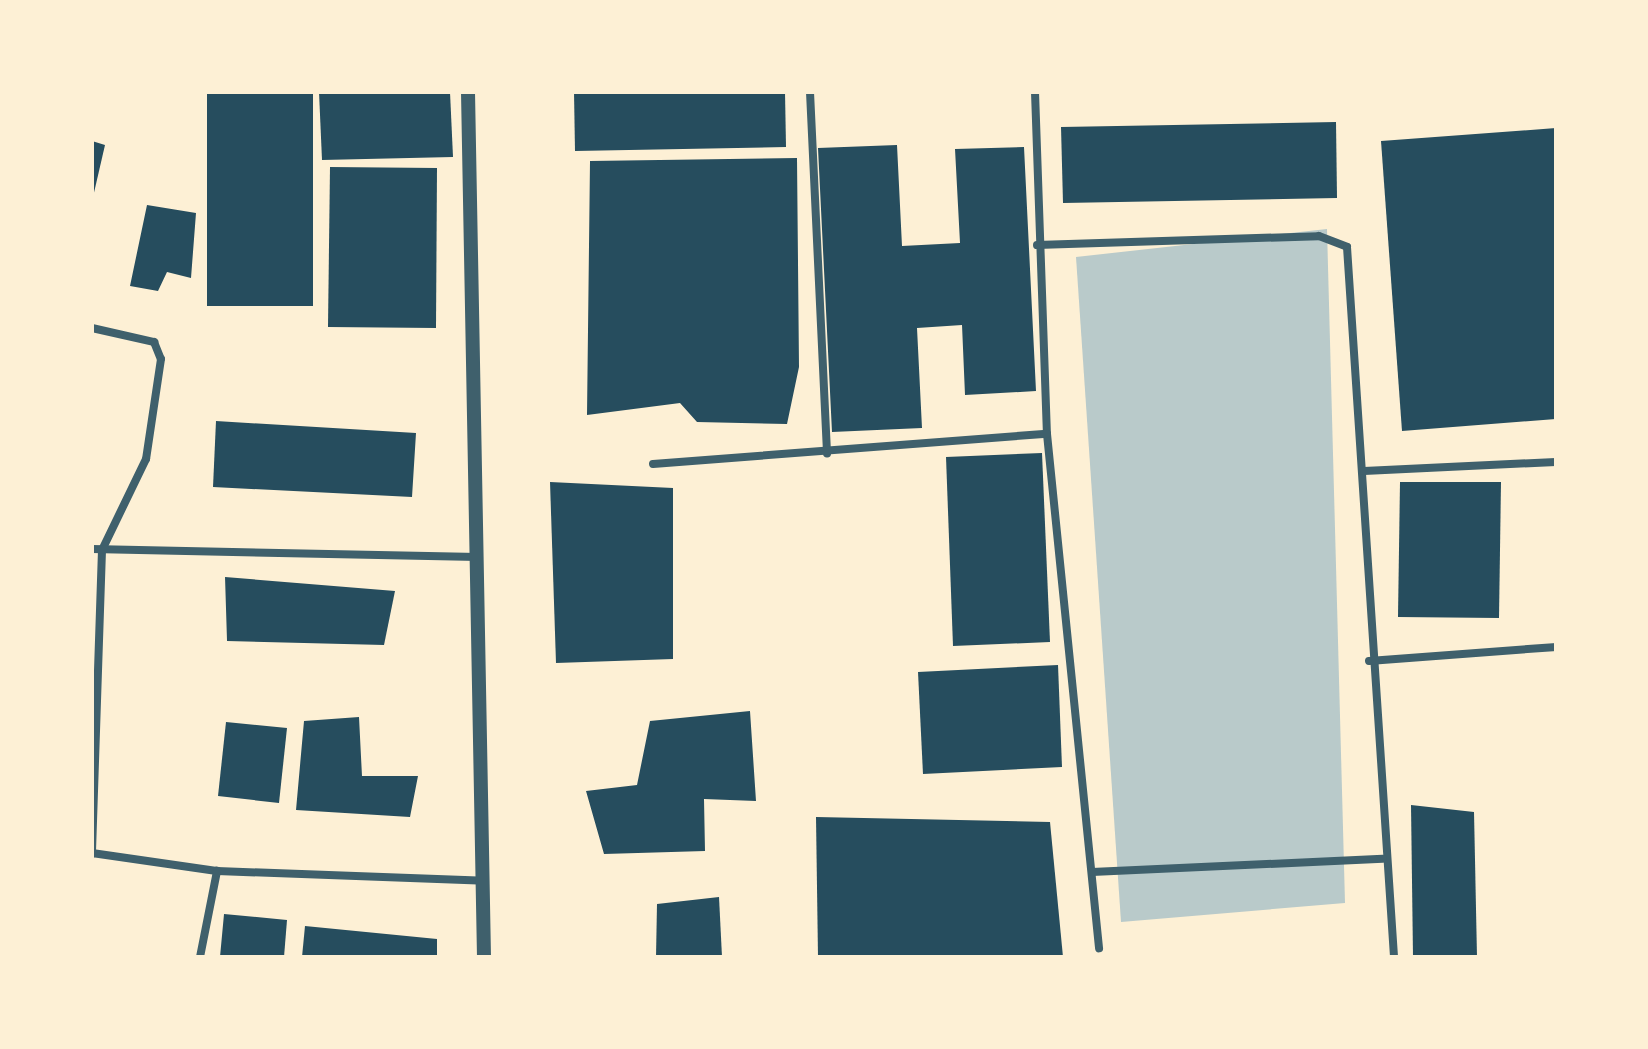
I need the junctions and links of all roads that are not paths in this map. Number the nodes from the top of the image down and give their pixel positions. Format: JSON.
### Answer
{"nodes":[{"id":1,"x":468,"y":92,"type":"edge"},
{"id":2,"x":810,"y":92,"type":"edge"},
{"id":3,"x":1035,"y":92,"type":"edge"},
{"id":4,"x":1037,"y":245,"type":"junction"},
{"id":5,"x":92,"y":328,"type":"edge"},
{"id":6,"x":1047,"y":434,"type":"junction"},
{"id":7,"x":827,"y":454,"type":"junction"},
{"id":8,"x":1556,"y":462,"type":"edge"},
{"id":9,"x":653,"y":464,"type":"dead end"},
{"id":10,"x":1364,"y":471,"type":"junction"},
{"id":11,"x":97,"y":549,"type":"edge"},
{"id":12,"x":478,"y":557,"type":"junction"},
{"id":13,"x":1556,"y":647,"type":"edge"},
{"id":14,"x":1369,"y":661,"type":"junction"},
{"id":15,"x":92,"y":854,"type":"edge"},
{"id":16,"x":1383,"y":859,"type":"junction"},
{"id":17,"x":217,"y":871,"type":"junction"},
{"id":18,"x":1092,"y":872,"type":"junction"},
{"id":19,"x":485,"y":881,"type":"junction"},
{"id":20,"x":1099,"y":948,"type":"dead end"},
{"id":21,"x":200,"y":957,"type":"edge"},
{"id":22,"x":484,"y":957,"type":"edge"},
{"id":23,"x":1394,"y":957,"type":"edge"}],
"edges":[{"from":1,"to":12,"type":"street"},
{"from":2,"to":7,"type":"street"},
{"from":3,"to":4,"type":"street"},
{"from":4,"to":6,"type":"street"},
{"from":4,"to":10,"type":"street"},
{"from":5,"to":11,"type":"street"},
{"from":6,"to":7,"type":"street"},
{"from":6,"to":18,"type":"street"},
{"from":7,"to":9,"type":"street"},
{"from":8,"to":10,"type":"street"},
{"from":10,"to":14,"type":"street"},
{"from":11,"to":12,"type":"street"},
{"from":11,"to":15,"type":"street"},
{"from":12,"to":19,"type":"street"},
{"from":13,"to":14,"type":"street"},
{"from":14,"to":16,"type":"street"},
{"from":15,"to":17,"type":"street"},
{"from":16,"to":18,"type":"street"},
{"from":16,"to":23,"type":"street"},
{"from":17,"to":19,"type":"street"},
{"from":17,"to":21,"type":"street"},
{"from":18,"to":20,"type":"street"},
{"from":19,"to":22,"type":"street"}]}
